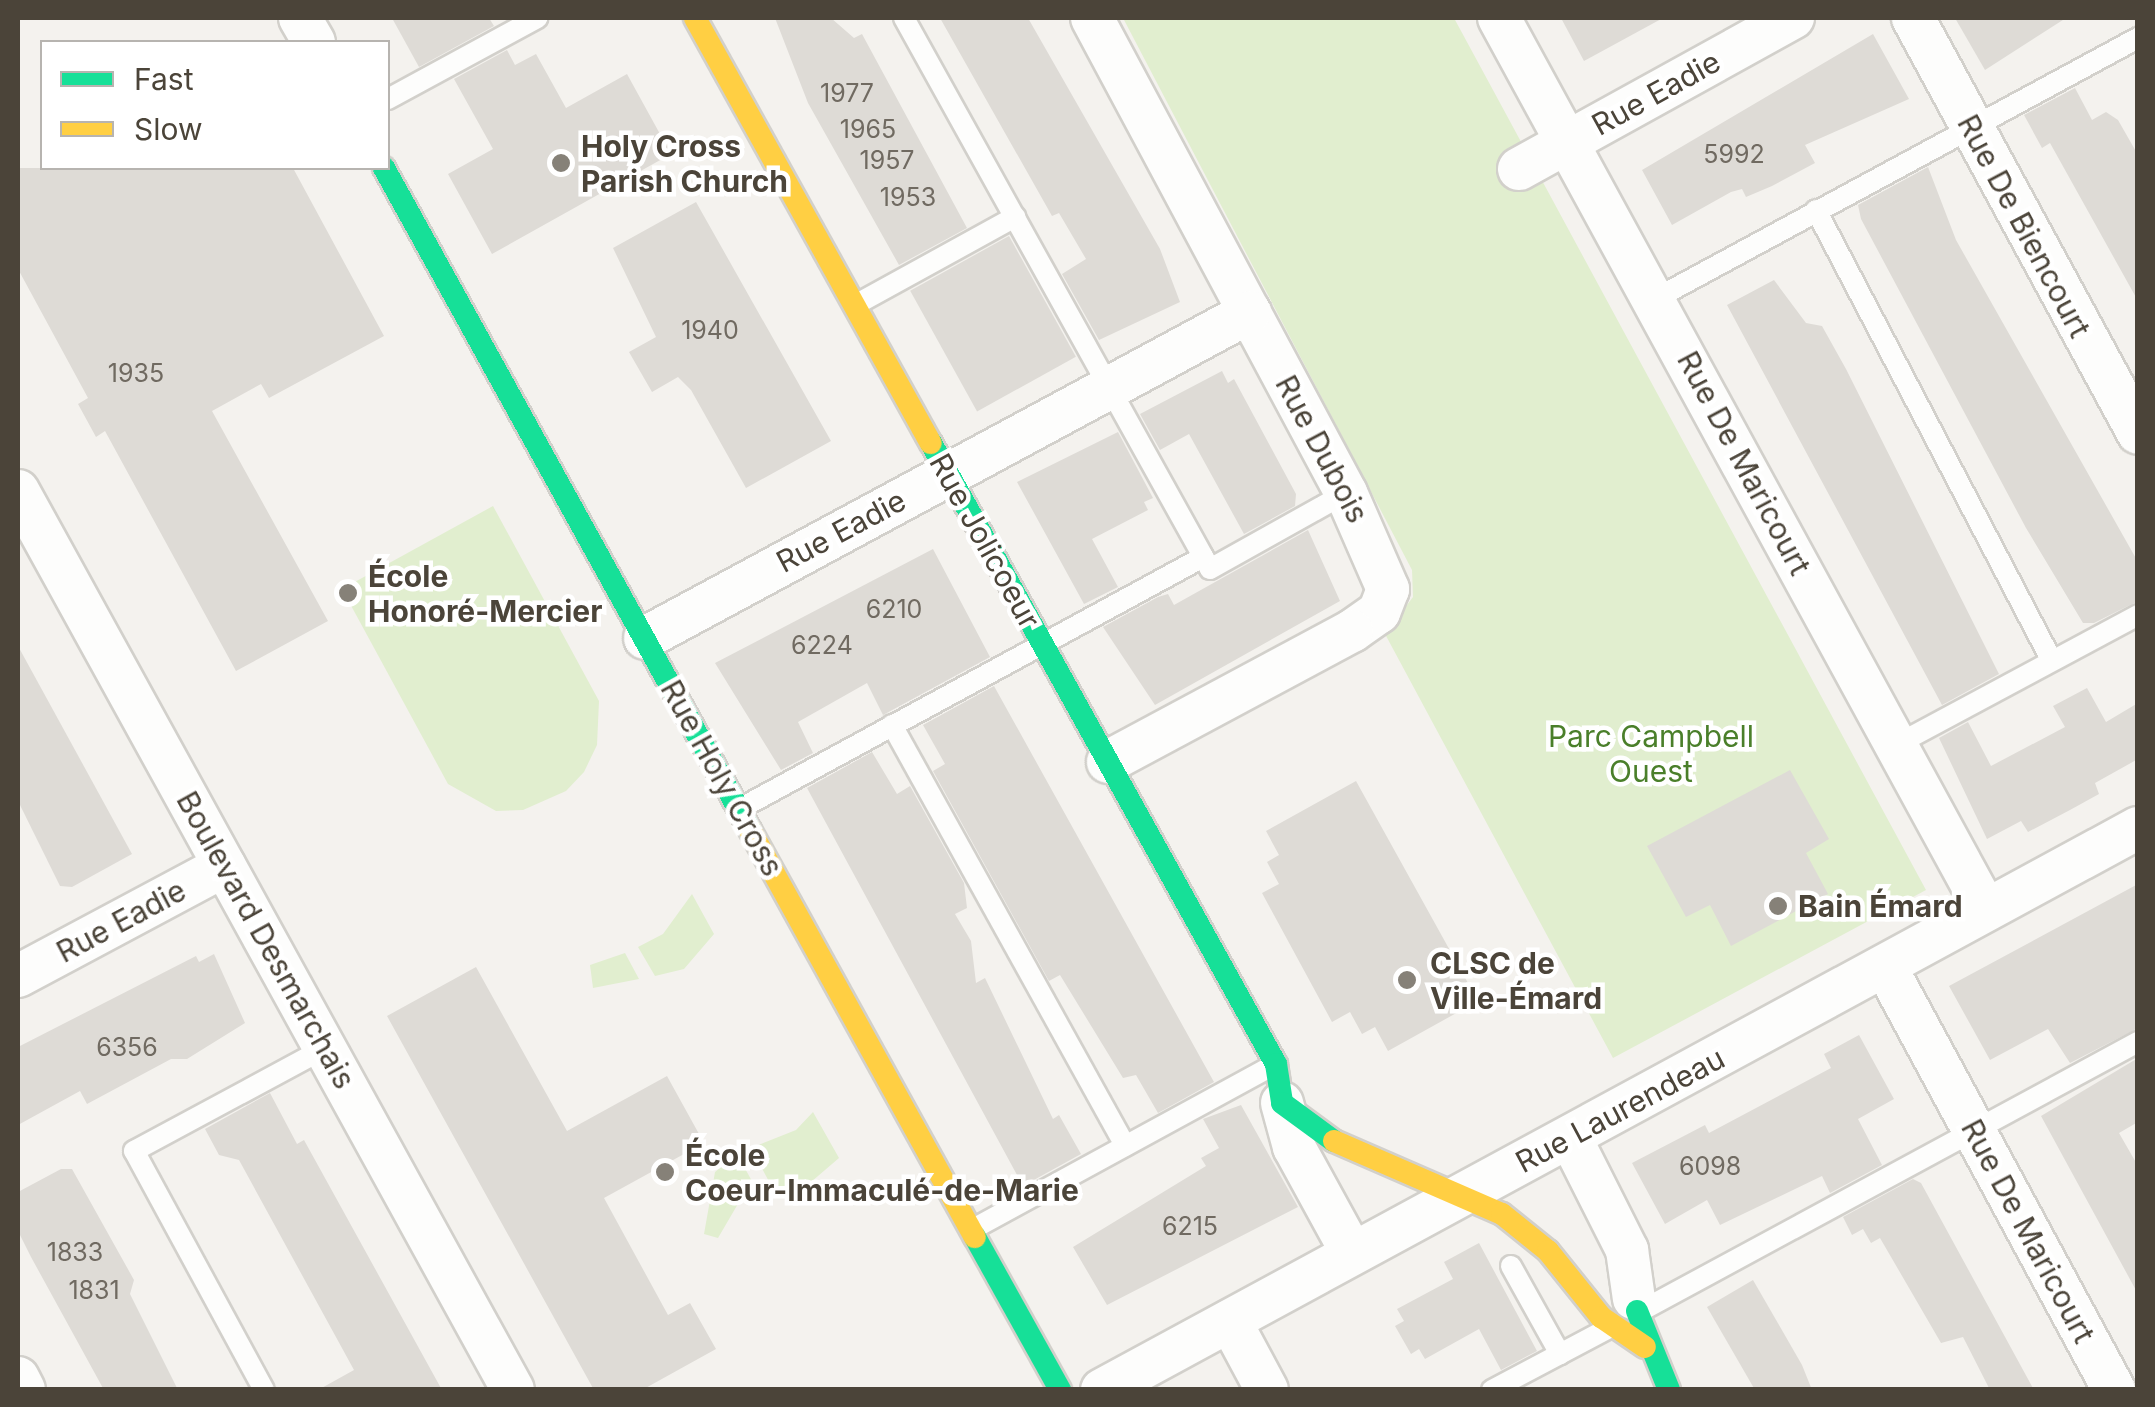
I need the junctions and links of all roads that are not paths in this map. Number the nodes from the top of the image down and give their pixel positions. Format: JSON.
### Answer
{"nodes":[{"id":1,"x":300,"y":18,"type":"edge"},
{"id":2,"x":537,"y":18,"type":"edge"},
{"id":3,"x":695,"y":18,"type":"edge"},
{"id":4,"x":904,"y":18,"type":"edge"},
{"id":5,"x":1092,"y":18,"type":"edge"},
{"id":6,"x":1500,"y":18,"type":"edge"},
{"id":7,"x":1793,"y":18,"type":"edge"},
{"id":8,"x":1912,"y":18,"type":"edge"},
{"id":9,"x":505,"y":25,"type":"edge"},
{"id":10,"x":313,"y":40,"type":"edge"},
{"id":11,"x":2135,"y":45,"type":"edge"},
{"id":12,"x":390,"y":98,"type":"edge"},
{"id":13,"x":1971,"y":127,"type":"junction"},
{"id":14,"x":1568,"y":142,"type":"junction"},
{"id":15,"x":1519,"y":169,"type":"dead end"},
{"id":16,"x":385,"y":170,"type":"edge"},
{"id":17,"x":1816,"y":210,"type":"junction"},
{"id":18,"x":1015,"y":217,"type":"junction"},
{"id":19,"x":1655,"y":300,"type":"junction"},
{"id":20,"x":855,"y":305,"type":"junction"},
{"id":21,"x":1250,"y":312,"type":"junction"},
{"id":22,"x":1109,"y":388,"type":"junction"},
{"id":23,"x":2138,"y":433,"type":"edge"},
{"id":24,"x":947,"y":474,"type":"junction"},
{"id":25,"x":18,"y":491,"type":"edge"},
{"id":26,"x":1346,"y":493,"type":"junction"},
{"id":27,"x":1203,"y":557,"type":"junction"},
{"id":28,"x":2138,"y":614,"type":"edge"},
{"id":29,"x":645,"y":638,"type":"junction"},
{"id":30,"x":1043,"y":646,"type":"junction"},
{"id":31,"x":2052,"y":661,"type":"junction"},
{"id":32,"x":892,"y":725,"type":"junction"},
{"id":33,"x":1894,"y":746,"type":"junction"},
{"id":34,"x":1108,"y":762,"type":"junction"},
{"id":35,"x":739,"y":809,"type":"junction"},
{"id":36,"x":2138,"y":828,"type":"edge"},
{"id":37,"x":224,"y":866,"type":"junction"},
{"id":38,"x":1986,"y":910,"type":"junction"},
{"id":39,"x":1885,"y":966,"type":"junction"},
{"id":40,"x":20,"y":968,"type":"edge"},
{"id":41,"x":2138,"y":1042,"type":"edge"},
{"id":42,"x":326,"y":1048,"type":"junction"},
{"id":43,"x":1286,"y":1081,"type":"junction"},
{"id":44,"x":1972,"y":1128,"type":"junction"},
{"id":45,"x":1570,"y":1136,"type":"junction"},
{"id":46,"x":1125,"y":1146,"type":"junction"},
{"id":47,"x":1484,"y":1183,"type":"junction"},
{"id":48,"x":971,"y":1230,"type":"junction"},
{"id":49,"x":1352,"y":1253,"type":"junction"},
{"id":50,"x":1600,"y":1258,"type":"dead end"},
{"id":51,"x":1511,"y":1266,"type":"dead end"},
{"id":52,"x":1628,"y":1312,"type":"junction"},
{"id":53,"x":1230,"y":1321,"type":"junction"},
{"id":54,"x":1560,"y":1354,"type":"junction"},
{"id":55,"x":18,"y":1378,"type":"edge"},
{"id":56,"x":24,"y":1390,"type":"edge"},
{"id":57,"x":264,"y":1390,"type":"edge"},
{"id":58,"x":513,"y":1390,"type":"edge"},
{"id":59,"x":1060,"y":1390,"type":"edge"},
{"id":60,"x":1102,"y":1390,"type":"edge"},
{"id":61,"x":1267,"y":1390,"type":"edge"},
{"id":62,"x":1492,"y":1390,"type":"edge"},
{"id":63,"x":1669,"y":1390,"type":"edge"},
{"id":64,"x":2114,"y":1390,"type":"edge"}],
"edges":[{"from":1,"to":10,"type":"street"},
{"from":2,"to":9,"type":"lane"},
{"from":3,"to":20,"type":"street","name":"Rue Jolicoeur"},
{"from":4,"to":18,"type":"lane"},
{"from":5,"to":21,"type":"street","name":"Rue Dubois"},
{"from":6,"to":14,"type":"street","name":"Rue De Maricourt"},
{"from":7,"to":14,"type":"street","name":"Rue Eadie"},
{"from":8,"to":13,"type":"street","name":"Rue De Biencourt"},
{"from":9,"to":12,"type":"lane"},
{"from":11,"to":13,"type":"lane"},
{"from":13,"to":17,"type":"lane"},
{"from":13,"to":23,"type":"street","name":"Rue De Biencourt"},
{"from":14,"to":15,"type":"street","name":"Rue Eadie"},
{"from":14,"to":19,"type":"street","name":"Rue De Maricourt"},
{"from":16,"to":29,"type":"street","name":"Rue Holy Cross"},
{"from":17,"to":19,"type":"lane"},
{"from":17,"to":31,"type":"lane"},
{"from":18,"to":20,"type":"lane"},
{"from":18,"to":22,"type":"lane"},
{"from":19,"to":33,"type":"street","name":"Rue De Maricourt"},
{"from":20,"to":24,"type":"street","name":"Rue Jolicoeur"},
{"from":21,"to":22,"type":"street","name":"Rue Eadie"},
{"from":21,"to":26,"type":"street","name":"Rue Dubois"},
{"from":22,"to":24,"type":"street","name":"Rue Eadie"},
{"from":22,"to":27,"type":"lane"},
{"from":24,"to":29,"type":"street","name":"Rue Eadie"},
{"from":24,"to":30,"type":"street","name":"Rue Jolicoeur"},
{"from":25,"to":37,"type":"street","name":"Boulevard Desmarchais"},
{"from":26,"to":27,"type":"lane"},
{"from":26,"to":34,"type":"street","name":"Rue Dubois"},
{"from":27,"to":30,"type":"lane"},
{"from":28,"to":31,"type":"lane"},
{"from":29,"to":35,"type":"street","name":"Rue Holy Cross"},
{"from":30,"to":32,"type":"lane"},
{"from":30,"to":34,"type":"street","name":"Rue Jolicoeur"},
{"from":31,"to":33,"type":"lane"},
{"from":32,"to":35,"type":"lane"},
{"from":32,"to":46,"type":"lane"},
{"from":33,"to":38,"type":"street","name":"Rue De Maricourt"},
{"from":34,"to":43,"type":"street","name":"Rue Jolicoeur"},
{"from":35,"to":48,"type":"street","name":"Rue Holy Cross"},
{"from":36,"to":38,"type":"street","name":"Rue Laurendeau"},
{"from":37,"to":40,"type":"street","name":"Rue Eadie"},
{"from":37,"to":42,"type":"street","name":"Boulevard Desmarchais"},
{"from":38,"to":39,"type":"street","name":"Rue Laurendeau"},
{"from":39,"to":44,"type":"street","name":"Rue De Maricourt"},
{"from":39,"to":45,"type":"street","name":"Rue Laurendeau"},
{"from":41,"to":44,"type":"lane"},
{"from":42,"to":57,"type":"lane"},
{"from":42,"to":58,"type":"street","name":"Boulevard Desmarchais"},
{"from":43,"to":46,"type":"lane"},
{"from":43,"to":47,"type":"street","name":"Rue Jolicoeur"},
{"from":43,"to":49,"type":"street","name":"Rue Jolicoeur"},
{"from":44,"to":52,"type":"lane"},
{"from":44,"to":64,"type":"street","name":"Rue De Maricourt"},
{"from":45,"to":47,"type":"street","name":"Rue Laurendeau"},
{"from":45,"to":52,"type":"street"},
{"from":46,"to":48,"type":"lane"},
{"from":47,"to":49,"type":"street","name":"Rue Laurendeau"},
{"from":47,"to":52,"type":"street","name":"Rue Jolicoeur"},
{"from":48,"to":59,"type":"street","name":"Rue Holy Cross"},
{"from":49,"to":53,"type":"street","name":"Rue Laurendeau"},
{"from":50,"to":52,"type":"street","name":"Rue Jolicoeur"},
{"from":51,"to":54,"type":"lane"},
{"from":52,"to":54,"type":"lane"},
{"from":52,"to":63,"type":"street","name":"Rue Jolicoeur"},
{"from":53,"to":60,"type":"street","name":"Rue Laurendeau"},
{"from":53,"to":61,"type":"street"},
{"from":54,"to":62,"type":"lane"},
{"from":55,"to":56,"type":"street"}]}
